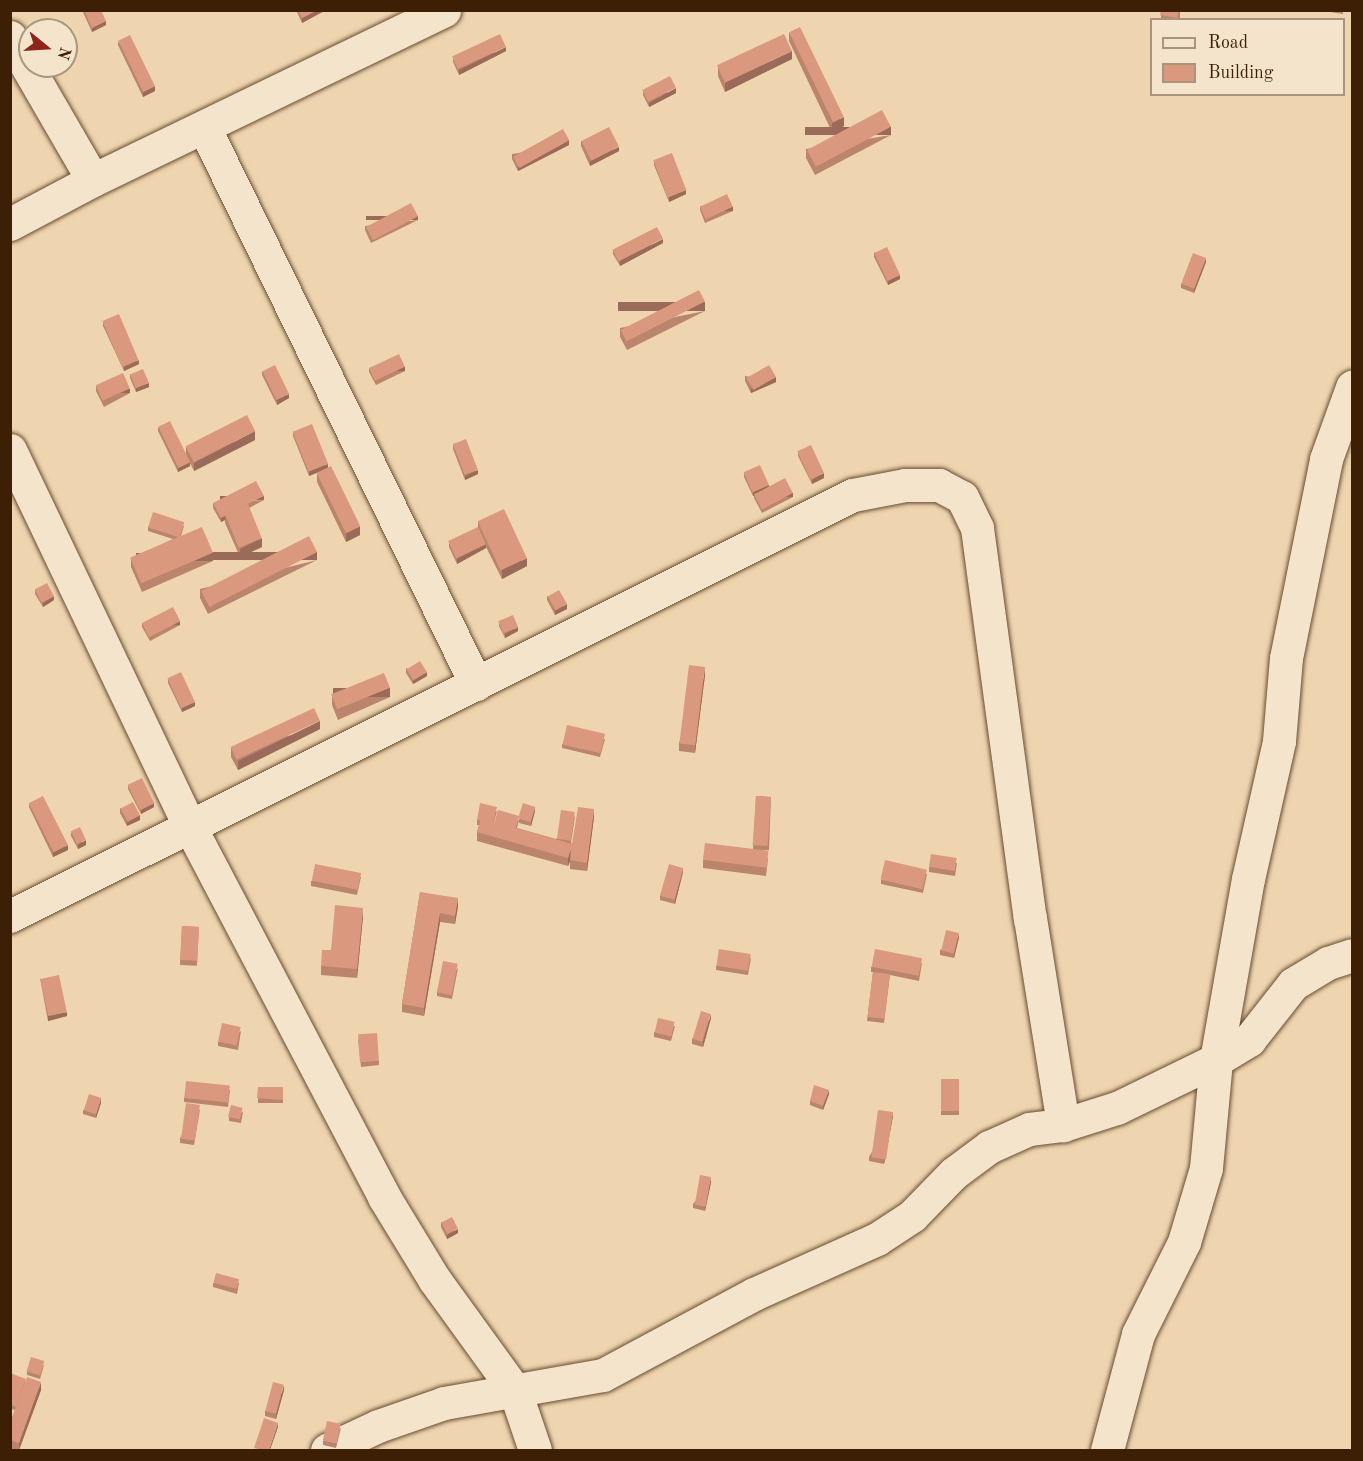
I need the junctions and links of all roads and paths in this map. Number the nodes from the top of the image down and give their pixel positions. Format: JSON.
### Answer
{"nodes":[{"id":1,"x":444,"y":10,"type":"edge"},
{"id":2,"x":10,"y":37,"type":"edge"},
{"id":3,"x":204,"y":127,"type":"junction"},
{"id":4,"x":93,"y":180,"type":"junction"},
{"id":5,"x":10,"y":224,"type":"edge"},
{"id":6,"x":1353,"y":387,"type":"edge"},
{"id":7,"x":10,"y":450,"type":"edge"},
{"id":8,"x":476,"y":684,"type":"junction"},
{"id":9,"x":190,"y":827,"type":"junction"},
{"id":10,"x":10,"y":915,"type":"edge"},
{"id":11,"x":1353,"y":955,"type":"edge"},
{"id":12,"x":1216,"y":1060,"type":"junction"},
{"id":13,"x":1063,"y":1125,"type":"junction"},
{"id":14,"x":515,"y":1391,"type":"junction"},
{"id":15,"x":327,"y":1450,"type":"edge"},
{"id":16,"x":536,"y":1450,"type":"edge"},
{"id":17,"x":1107,"y":1450,"type":"edge"}],
"edges":[{"from":1,"to":3,"type":"street"},
{"from":2,"to":4,"type":"street"},
{"from":3,"to":4,"type":"street"},
{"from":3,"to":8,"type":"street"},
{"from":4,"to":5,"type":"street"},
{"from":6,"to":12,"type":"street"},
{"from":7,"to":9,"type":"street"},
{"from":8,"to":9,"type":"street"},
{"from":8,"to":13,"type":"street"},
{"from":9,"to":10,"type":"street"},
{"from":9,"to":14,"type":"street"},
{"from":11,"to":12,"type":"street"},
{"from":12,"to":13,"type":"street"},
{"from":12,"to":17,"type":"street"},
{"from":13,"to":14,"type":"street"},
{"from":14,"to":15,"type":"street"},
{"from":14,"to":16,"type":"street"}]}
